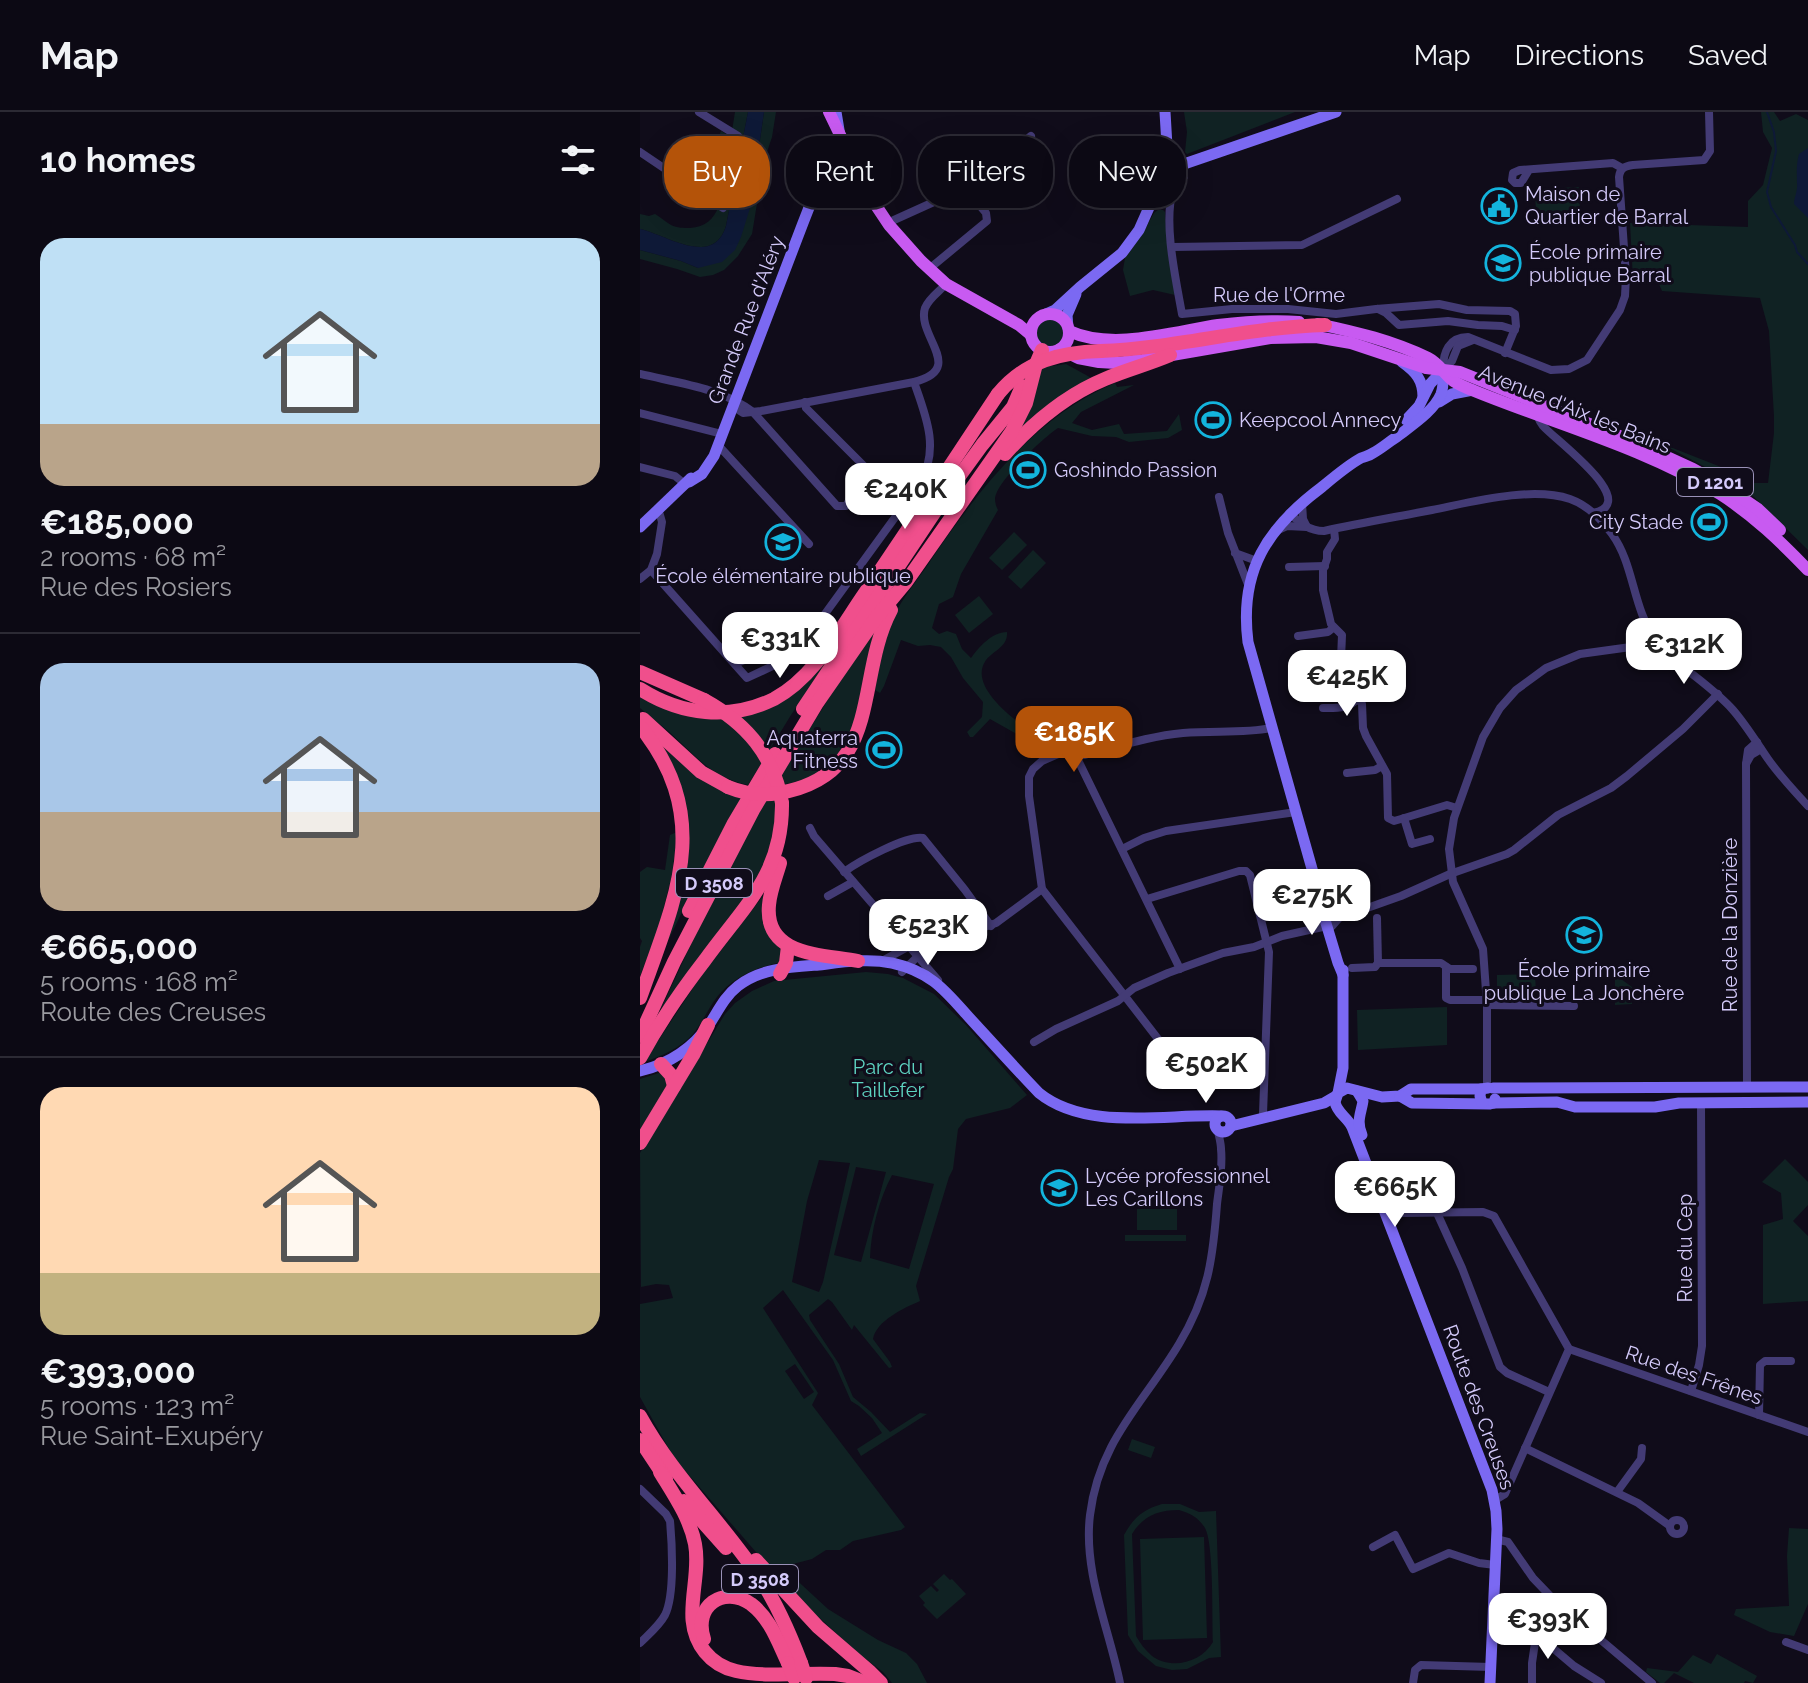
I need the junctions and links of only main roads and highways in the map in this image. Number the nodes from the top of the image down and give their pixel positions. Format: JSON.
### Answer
{"nodes":[{"id":1,"x":829,"y":112,"type":"edge"},
{"id":2,"x":837,"y":112,"type":"edge"},
{"id":3,"x":842,"y":136,"type":"edge"},
{"id":4,"x":847,"y":136,"type":"edge"},
{"id":5,"x":878,"y":208,"type":"edge"},
{"id":6,"x":1000,"y":313,"type":"junction"},
{"id":7,"x":1040,"y":317,"type":"junction"},
{"id":8,"x":1325,"y":325,"type":"junction"},
{"id":9,"x":1068,"y":330,"type":"junction"},
{"id":10,"x":1036,"y":343,"type":"junction"},
{"id":11,"x":1060,"y":349,"type":"junction"},
{"id":12,"x":1170,"y":355,"type":"junction"},
{"id":13,"x":1443,"y":370,"type":"junction"},
{"id":14,"x":950,"y":489,"type":"junction"},
{"id":15,"x":970,"y":493,"type":"junction"},
{"id":16,"x":1808,"y":557,"type":"edge"},
{"id":17,"x":1808,"y":570,"type":"edge"},
{"id":18,"x":906,"y":582,"type":"junction"},
{"id":19,"x":824,"y":652,"type":"junction"},
{"id":20,"x":640,"y":672,"type":"edge"},
{"id":21,"x":640,"y":689,"type":"edge"},
{"id":22,"x":640,"y":717,"type":"edge"},
{"id":23,"x":640,"y":726,"type":"edge"},
{"id":24,"x":780,"y":798,"type":"junction"},
{"id":25,"x":788,"y":946,"type":"junction"},
{"id":26,"x":858,"y":961,"type":"road end"},
{"id":27,"x":782,"y":971,"type":"road end"},
{"id":28,"x":641,"y":993,"type":"edge"},
{"id":29,"x":640,"y":1016,"type":"edge"},
{"id":30,"x":712,"y":1019,"type":"road end"},
{"id":31,"x":640,"y":1036,"type":"edge"},
{"id":32,"x":661,"y":1064,"type":"road end"},
{"id":33,"x":642,"y":1066,"type":"edge"},
{"id":34,"x":674,"y":1086,"type":"junction"},
{"id":35,"x":640,"y":1143,"type":"edge"},
{"id":36,"x":640,"y":1416,"type":"edge"},
{"id":37,"x":640,"y":1440,"type":"edge"},
{"id":38,"x":660,"y":1472,"type":"junction"},
{"id":39,"x":703,"y":1506,"type":"junction"},
{"id":40,"x":793,"y":1662,"type":"junction"},
{"id":41,"x":800,"y":1681,"type":"edge"},
{"id":42,"x":866,"y":1683,"type":"edge"},
{"id":43,"x":879,"y":1683,"type":"edge"}],
"edges":[{"from":1,"to":3,"type":"main road"},
{"from":2,"to":4,"type":"main road"},
{"from":5,"to":6,"type":"main road"},
{"from":6,"to":7,"type":"main road"},
{"from":6,"to":10,"type":"main road"},
{"from":7,"to":9,"type":"main road"},
{"from":7,"to":10,"type":"main road"},
{"from":8,"to":9,"type":"main road","name":"Avenue d'Aix les Bains","number":"D 1201"},
{"from":8,"to":13,"type":"main road","name":"Avenue d'Aix les Bains","number":"D 1201"},
{"from":8,"to":19,"type":"highway","bridge":true},
{"from":9,"to":11,"type":"main road"},
{"from":10,"to":11,"type":"main road"},
{"from":10,"to":14,"type":"highway","number":"D 3508"},
{"from":10,"to":15,"type":"highway","number":"D 3508"},
{"from":11,"to":12,"type":"main road","name":"Avenue d'Aix les Bains","number":"D 1201"},
{"from":12,"to":13,"type":"main road","name":"Avenue d'Aix les Bains","number":"D 1201"},
{"from":12,"to":15,"type":"highway"},
{"from":13,"to":16,"type":"main road","name":"Avenue d'Aix les Bains","number":"D 1201"},
{"from":13,"to":17,"type":"main road","name":"Avenue d'Aix les Bains","number":"D 1201"},
{"from":14,"to":19,"type":"highway"},
{"from":14,"to":29,"type":"highway","number":"D 3508"},
{"from":15,"to":18,"type":"highway","number":"D 3508"},
{"from":18,"to":24,"type":"highway"},
{"from":18,"to":31,"type":"highway","number":"D 3508"},
{"from":19,"to":21,"type":"highway"},
{"from":20,"to":24,"type":"highway","bridge":true},
{"from":22,"to":24,"type":"highway","bridge":true},
{"from":23,"to":28,"type":"highway"},
{"from":24,"to":25,"type":"highway"},
{"from":24,"to":33,"type":"highway"},
{"from":25,"to":26,"type":"highway"},
{"from":25,"to":27,"type":"highway"},
{"from":30,"to":34,"type":"highway"},
{"from":32,"to":34,"type":"highway"},
{"from":34,"to":35,"type":"highway"},
{"from":36,"to":39,"type":"highway","number":"D 3508"},
{"from":37,"to":38,"type":"highway","number":"D 3508"},
{"from":38,"to":40,"type":"highway","number":"D 3508"},
{"from":38,"to":42,"type":"highway"},
{"from":39,"to":40,"type":"highway","number":"D 3508"},
{"from":39,"to":43,"type":"highway"},
{"from":40,"to":41,"type":"highway","number":"D 3508","bridge":true},
{"from":40,"to":43,"type":"highway"}]}
